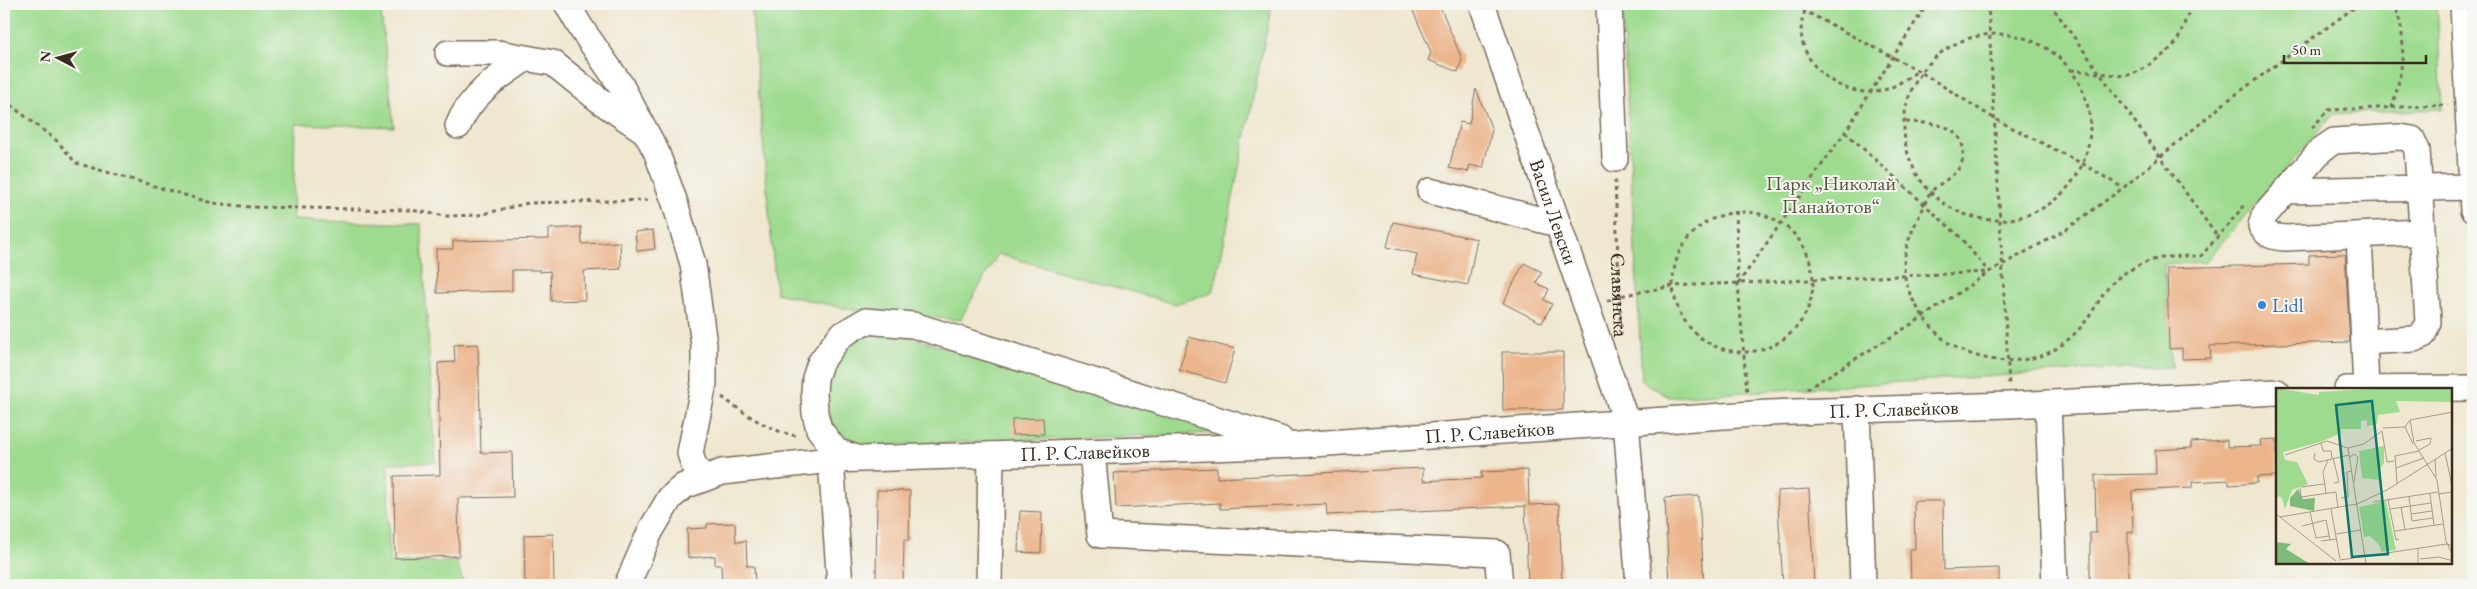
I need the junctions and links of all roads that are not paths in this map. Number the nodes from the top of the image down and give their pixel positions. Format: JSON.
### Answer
{"nodes":[{"id":1,"x":567,"y":4,"type":"edge"},
{"id":2,"x":1482,"y":4,"type":"edge"},
{"id":3,"x":1609,"y":4,"type":"edge"},
{"id":4,"x":2464,"y":4,"type":"edge"},
{"id":5,"x":448,"y":53,"type":"dead end"},
{"id":6,"x":525,"y":59,"type":"junction"},
{"id":7,"x":2470,"y":59,"type":"edge"},
{"id":8,"x":458,"y":126,"type":"dead end"},
{"id":9,"x":645,"y":132,"type":"junction"},
{"id":10,"x":1615,"y":159,"type":"road end"},
{"id":11,"x":2419,"y":189,"type":"junction"},
{"id":12,"x":1430,"y":191,"type":"dead end"},
{"id":13,"x":2285,"y":191,"type":"junction"},
{"id":14,"x":2473,"y":198,"type":"edge"},
{"id":15,"x":1557,"y":224,"type":"junction"},
{"id":16,"x":2422,"y":232,"type":"junction"},
{"id":17,"x":2359,"y":235,"type":"junction"},
{"id":18,"x":2364,"y":342,"type":"junction"},
{"id":19,"x":2357,"y":388,"type":"edge"},
{"id":20,"x":2452,"y":388,"type":"edge"},
{"id":21,"x":2473,"y":388,"type":"edge"},
{"id":22,"x":2276,"y":392,"type":"edge"},
{"id":23,"x":2048,"y":403,"type":"junction"},
{"id":24,"x":1857,"y":409,"type":"junction"},
{"id":25,"x":1626,"y":421,"type":"junction"},
{"id":26,"x":1298,"y":445,"type":"junction"},
{"id":27,"x":829,"y":450,"type":"junction"},
{"id":28,"x":1092,"y":452,"type":"junction"},
{"id":29,"x":991,"y":455,"type":"junction"},
{"id":30,"x":702,"y":478,"type":"junction"},
{"id":31,"x":627,"y":585,"type":"edge"},
{"id":32,"x":840,"y":585,"type":"edge"},
{"id":33,"x":989,"y":585,"type":"edge"},
{"id":34,"x":1500,"y":585,"type":"edge"},
{"id":35,"x":1639,"y":585,"type":"edge"},
{"id":36,"x":1863,"y":585,"type":"edge"},
{"id":37,"x":2055,"y":585,"type":"edge"}],
"edges":[{"from":1,"to":9,"type":"street"},
{"from":2,"to":15,"type":"street","name":"Васил Левски"},
{"from":3,"to":10,"type":"street"},
{"from":4,"to":7,"type":"street"},
{"from":5,"to":6,"type":"street"},
{"from":6,"to":8,"type":"street"},
{"from":6,"to":9,"type":"street"},
{"from":7,"to":14,"type":"street"},
{"from":9,"to":30,"type":"street"},
{"from":11,"to":13,"type":"street"},
{"from":11,"to":13,"type":"street"},
{"from":11,"to":14,"type":"street"},
{"from":11,"to":16,"type":"street"},
{"from":12,"to":15,"type":"street"},
{"from":13,"to":17,"type":"street"},
{"from":15,"to":25,"type":"street","name":"Васил Левски"},
{"from":16,"to":17,"type":"street"},
{"from":16,"to":18,"type":"street"},
{"from":17,"to":18,"type":"street"},
{"from":18,"to":19,"type":"street"},
{"from":20,"to":21,"type":"street"},
{"from":22,"to":23,"type":"street","name":"П. Р. Славейков"},
{"from":23,"to":24,"type":"street","name":"П. Р. Славейков"},
{"from":23,"to":37,"type":"street"},
{"from":24,"to":25,"type":"street","name":"П. Р. Славейков"},
{"from":24,"to":36,"type":"street"},
{"from":25,"to":26,"type":"street","name":"П. Р. Славейков"},
{"from":25,"to":35,"type":"street"},
{"from":26,"to":27,"type":"street"},
{"from":26,"to":28,"type":"street","name":"П. Р. Славейков"},
{"from":27,"to":29,"type":"street","name":"П. Р. Славейков"},
{"from":27,"to":30,"type":"street","name":"П. Р. Славейков"},
{"from":27,"to":32,"type":"street"},
{"from":28,"to":29,"type":"street","name":"П. Р. Славейков"},
{"from":28,"to":34,"type":"street"},
{"from":29,"to":33,"type":"street"},
{"from":30,"to":31,"type":"street","name":"П. Р. Славейков"}]}
